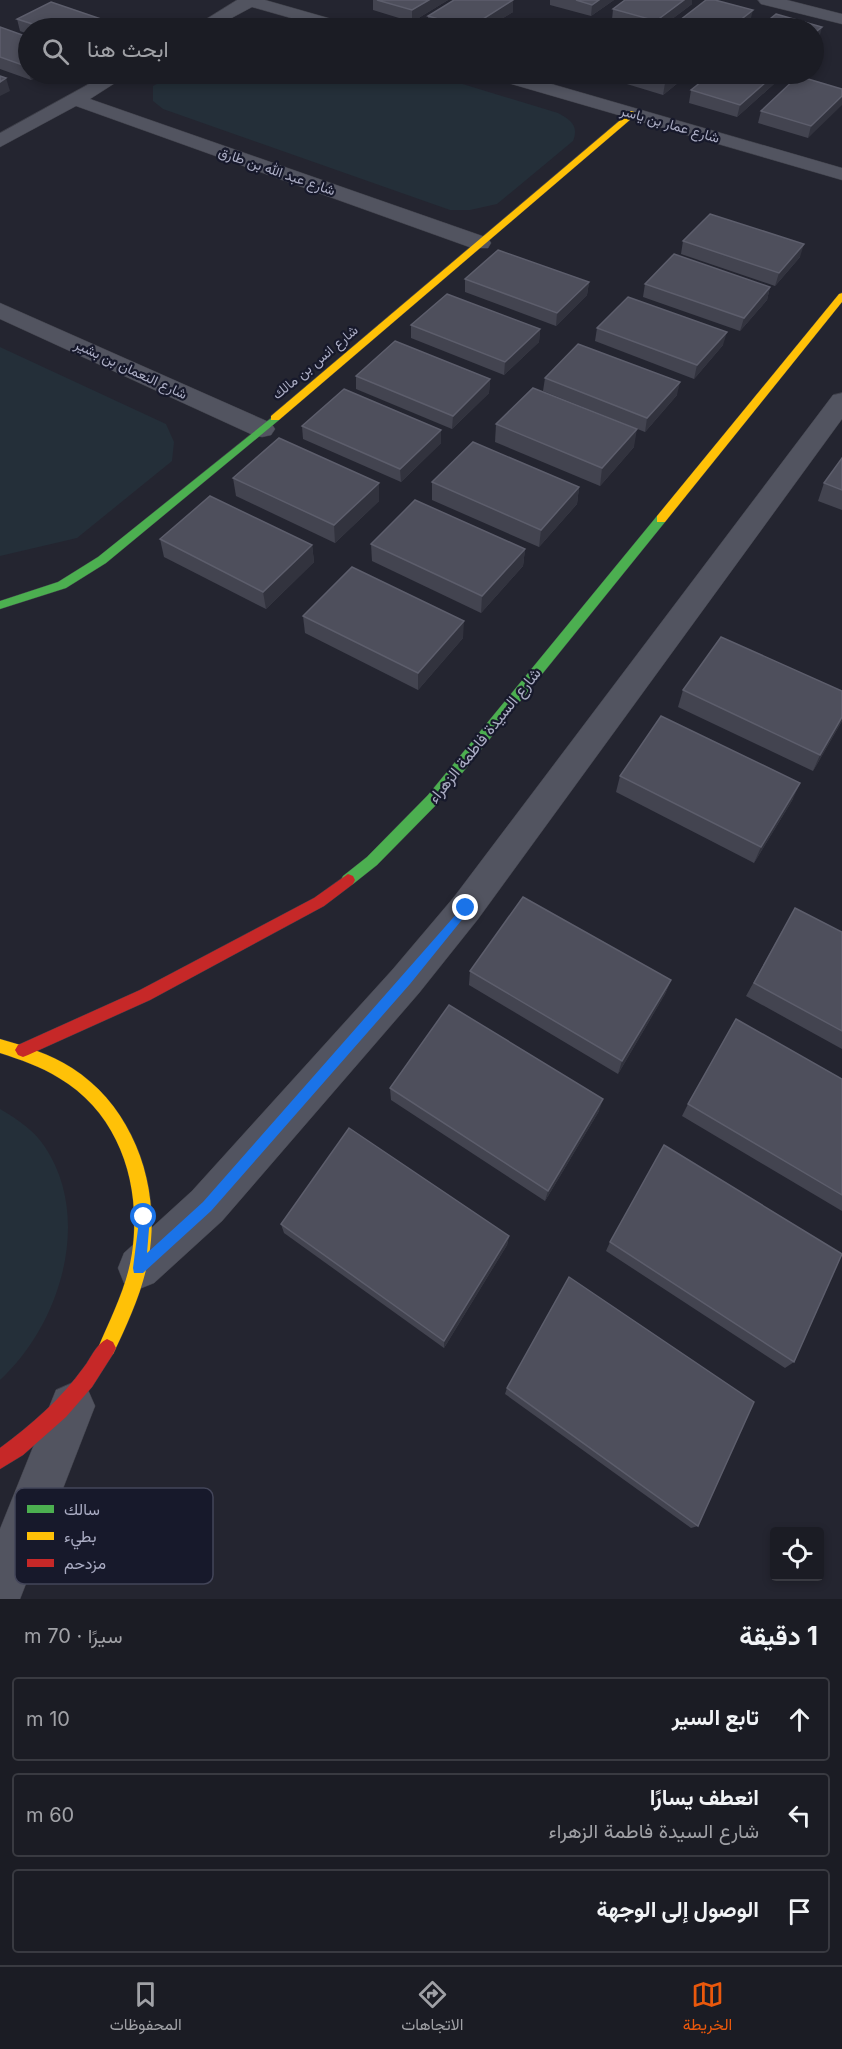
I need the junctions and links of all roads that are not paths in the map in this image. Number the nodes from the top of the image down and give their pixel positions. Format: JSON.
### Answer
{"nodes":[{"id":1,"x":250,"y":0,"type":"edge"},
{"id":2,"x":767,"y":0,"type":"edge"},
{"id":3,"x":218,"y":18,"type":"edge"},
{"id":4,"x":310,"y":18,"type":"edge"},
{"id":5,"x":842,"y":19,"type":"edge"},
{"id":6,"x":101,"y":84,"type":"edge"},
{"id":7,"x":533,"y":84,"type":"edge"},
{"id":8,"x":73,"y":99,"type":"junction"},
{"id":9,"x":634,"y":113,"type":"junction"},
{"id":10,"x":0,"y":141,"type":"edge"},
{"id":11,"x":842,"y":174,"type":"edge"},
{"id":12,"x":480,"y":243,"type":"junction"},
{"id":13,"x":842,"y":296,"type":"edge"},
{"id":14,"x":0,"y":310,"type":"edge"},
{"id":15,"x":842,"y":401,"type":"edge"},
{"id":16,"x":261,"y":429,"type":"junction"},
{"id":17,"x":0,"y":605,"type":"edge"},
{"id":18,"x":0,"y":1046,"type":"edge"},
{"id":19,"x":23,"y":1050,"type":"junction"},
{"id":20,"x":139,"y":1268,"type":"junction"},
{"id":21,"x":77,"y":1394,"type":"junction"},
{"id":22,"x":0,"y":1460,"type":"edge"},
{"id":23,"x":40,"y":1488,"type":"edge"},
{"id":24,"x":15,"y":1551,"type":"edge"},
{"id":25,"x":0,"y":1589,"type":"edge"}],
"edges":[{"from":1,"to":3,"type":"street"},
{"from":1,"to":4,"type":"street"},
{"from":2,"to":5,"type":"street"},
{"from":6,"to":8,"type":"street"},
{"from":7,"to":9,"type":"street","name":"شارع عمار بن ياسر"},
{"from":8,"to":10,"type":"street"},
{"from":8,"to":12,"type":"street","name":"شارع عبد الله بن طارق"},
{"from":9,"to":11,"type":"street","name":"شارع عمار بن ياسر"},
{"from":9,"to":12,"type":"street","name":"شارع انس بن مالك"},
{"from":12,"to":16,"type":"street","name":"شارع انس بن مالك"},
{"from":13,"to":19,"type":"street","name":"شارع السيدة فاطمة الزهراء"},
{"from":14,"to":16,"type":"street","name":"شارع النعمان بن بشير"},
{"from":15,"to":20,"type":"street"},
{"from":16,"to":17,"type":"street","name":"شارع انس بن مالك"},
{"from":18,"to":19,"type":"street"},
{"from":19,"to":20,"type":"street"},
{"from":20,"to":21,"type":"street"},
{"from":21,"to":22,"type":"street"},
{"from":21,"to":23,"type":"street"},
{"from":24,"to":25,"type":"street"}]}
